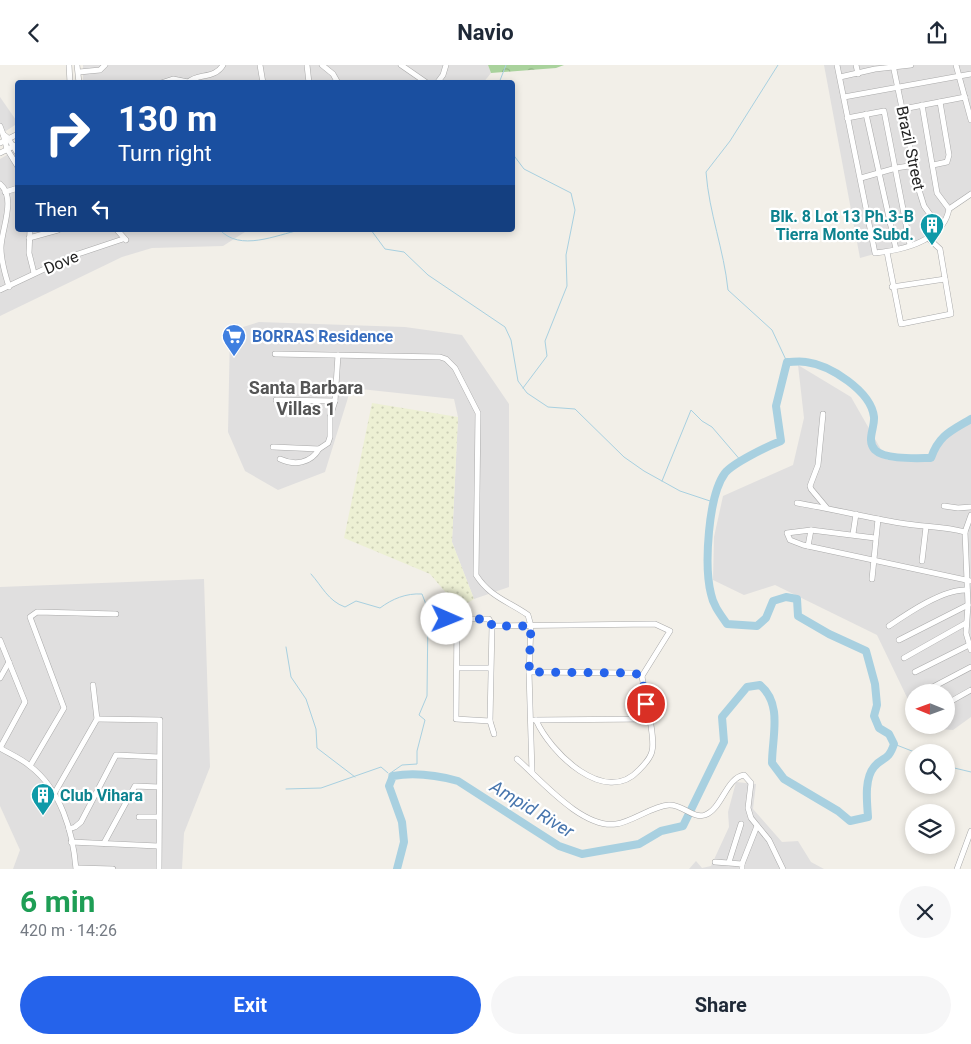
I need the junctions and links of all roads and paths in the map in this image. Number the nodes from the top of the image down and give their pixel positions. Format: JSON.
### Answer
{"nodes":[{"id":1,"x":69,"y":65,"type":"edge"},
{"id":2,"x":77,"y":65,"type":"edge"},
{"id":3,"x":105,"y":65,"type":"edge"},
{"id":4,"x":223,"y":65,"type":"edge"},
{"id":5,"x":260,"y":65,"type":"edge"},
{"id":6,"x":307,"y":65,"type":"edge"},
{"id":7,"x":322,"y":65,"type":"edge"},
{"id":8,"x":400,"y":65,"type":"edge"},
{"id":9,"x":446,"y":65,"type":"edge"},
{"id":10,"x":838,"y":65,"type":"edge"},
{"id":11,"x":856,"y":65,"type":"edge"},
{"id":12,"x":911,"y":65,"type":"edge"},
{"id":13,"x":956,"y":65,"type":"edge"},
{"id":14,"x":875,"y":67,"type":"edge"},
{"id":15,"x":893,"y":67,"type":"edge"},
{"id":16,"x":79,"y":72,"type":"junction"},
{"id":17,"x":858,"y":73,"type":"junction"},
{"id":18,"x":971,"y":74,"type":"edge"},
{"id":19,"x":840,"y":77,"type":"junction"},
{"id":20,"x":958,"y":77,"type":"junction"},
{"id":21,"x":70,"y":80,"type":"edge"},
{"id":22,"x":79,"y":80,"type":"edge"},
{"id":23,"x":190,"y":80,"type":"edge"},
{"id":24,"x":262,"y":80,"type":"edge"},
{"id":25,"x":310,"y":80,"type":"edge"},
{"id":26,"x":336,"y":80,"type":"edge"},
{"id":27,"x":422,"y":80,"type":"edge"},
{"id":28,"x":439,"y":80,"type":"edge"},
{"id":29,"x":897,"y":88,"type":"junction"},
{"id":30,"x":844,"y":97,"type":"junction"},
{"id":31,"x":965,"y":97,"type":"junction"},
{"id":32,"x":940,"y":102,"type":"junction"},
{"id":33,"x":922,"y":105,"type":"junction"},
{"id":34,"x":903,"y":109,"type":"junction"},
{"id":35,"x":866,"y":114,"type":"junction"},
{"id":36,"x":847,"y":118,"type":"junction"},
{"id":37,"x":971,"y":120,"type":"edge"},
{"id":38,"x":0,"y":126,"type":"edge"},
{"id":39,"x":4,"y":139,"type":"edge"},
{"id":40,"x":13,"y":146,"type":"edge"},
{"id":41,"x":0,"y":153,"type":"edge"},
{"id":42,"x":915,"y":165,"type":"junction"},
{"id":43,"x":933,"y":165,"type":"junction"},
{"id":44,"x":896,"y":168,"type":"junction"},
{"id":45,"x":878,"y":174,"type":"junction"},
{"id":46,"x":861,"y":179,"type":"junction"},
{"id":47,"x":0,"y":184,"type":"edge"},
{"id":48,"x":15,"y":189,"type":"edge"},
{"id":49,"x":5,"y":192,"type":"junction"},
{"id":50,"x":971,"y":194,"type":"edge"},
{"id":51,"x":949,"y":209,"type":"junction"},
{"id":52,"x":939,"y":227,"type":"junction"},
{"id":53,"x":30,"y":232,"type":"edge"},
{"id":54,"x":51,"y":232,"type":"edge"},
{"id":55,"x":119,"y":232,"type":"edge"},
{"id":56,"x":29,"y":238,"type":"junction"},
{"id":57,"x":928,"y":238,"type":"junction"},
{"id":58,"x":910,"y":245,"type":"junction"},
{"id":59,"x":896,"y":249,"type":"junction"},
{"id":60,"x":887,"y":252,"type":"junction"},
{"id":61,"x":34,"y":273,"type":"junction"},
{"id":62,"x":945,"y":279,"type":"junction"},
{"id":63,"x":9,"y":287,"type":"junction"},
{"id":64,"x":892,"y":287,"type":"junction"},
{"id":65,"x":0,"y":290,"type":"edge"},
{"id":66,"x":275,"y":354,"type":"dead end"},
{"id":67,"x":338,"y":355,"type":"junction"},
{"id":68,"x":276,"y":400,"type":"dead end"},
{"id":69,"x":336,"y":401,"type":"junction"},
{"id":70,"x":823,"y":414,"type":"dead end"},
{"id":71,"x":273,"y":447,"type":"dead end"},
{"id":72,"x":319,"y":449,"type":"junction"},
{"id":73,"x":280,"y":459,"type":"dead end"},
{"id":74,"x":797,"y":503,"type":"dead end"},
{"id":75,"x":944,"y":506,"type":"dead end"},
{"id":76,"x":971,"y":507,"type":"edge"},
{"id":77,"x":826,"y":508,"type":"junction"},
{"id":78,"x":856,"y":514,"type":"junction"},
{"id":79,"x":971,"y":515,"type":"edge"},
{"id":80,"x":878,"y":519,"type":"junction"},
{"id":81,"x":926,"y":527,"type":"junction"},
{"id":82,"x":811,"y":530,"type":"junction"},
{"id":83,"x":965,"y":533,"type":"junction"},
{"id":84,"x":853,"y":534,"type":"junction"},
{"id":85,"x":875,"y":538,"type":"junction"},
{"id":86,"x":808,"y":546,"type":"junction"},
{"id":87,"x":873,"y":558,"type":"junction"},
{"id":88,"x":922,"y":561,"type":"dead end"},
{"id":89,"x":872,"y":579,"type":"dead end"},
{"id":90,"x":968,"y":580,"type":"edge"},
{"id":91,"x":967,"y":590,"type":"junction"},
{"id":92,"x":968,"y":605,"type":"junction"},
{"id":93,"x":116,"y":614,"type":"dead end"},
{"id":94,"x":436,"y":619,"type":"dead end"},
{"id":95,"x":458,"y":619,"type":"junction"},
{"id":96,"x":966,"y":623,"type":"junction"},
{"id":97,"x":492,"y":626,"type":"junction"},
{"id":98,"x":531,"y":626,"type":"junction"},
{"id":99,"x":889,"y":626,"type":"dead end"},
{"id":100,"x":0,"y":640,"type":"edge"},
{"id":101,"x":900,"y":640,"type":"dead end"},
{"id":102,"x":970,"y":648,"type":"edge"},
{"id":103,"x":904,"y":658,"type":"dead end"},
{"id":104,"x":9,"y":662,"type":"junction"},
{"id":105,"x":971,"y":667,"type":"edge"},
{"id":106,"x":457,"y":668,"type":"junction"},
{"id":107,"x":490,"y":668,"type":"junction"},
{"id":108,"x":529,"y":672,"type":"junction"},
{"id":109,"x":915,"y":673,"type":"dead end"},
{"id":110,"x":642,"y":676,"type":"junction"},
{"id":111,"x":0,"y":678,"type":"edge"},
{"id":112,"x":940,"y":684,"type":"edge"},
{"id":113,"x":93,"y":685,"type":"dead end"},
{"id":114,"x":971,"y":690,"type":"edge"},
{"id":115,"x":955,"y":699,"type":"edge"},
{"id":116,"x":97,"y":719,"type":"junction"},
{"id":117,"x":648,"y":719,"type":"junction"},
{"id":118,"x":533,"y":720,"type":"junction"},
{"id":119,"x":490,"y":721,"type":"junction"},
{"id":120,"x":494,"y":734,"type":"dead end"},
{"id":121,"x":0,"y":748,"type":"edge"},
{"id":122,"x":159,"y":757,"type":"junction"},
{"id":123,"x":517,"y":759,"type":"dead end"},
{"id":124,"x":30,"y":766,"type":"junction"},
{"id":125,"x":532,"y":772,"type":"junction"},
{"id":126,"x":159,"y":787,"type":"junction"},
{"id":127,"x":54,"y":794,"type":"junction"},
{"id":128,"x":140,"y":817,"type":"dead end"},
{"id":129,"x":158,"y":817,"type":"junction"},
{"id":130,"x":742,"y":824,"type":"dead end"},
{"id":131,"x":757,"y":826,"type":"junction"},
{"id":132,"x":69,"y":829,"type":"junction"},
{"id":133,"x":971,"y":831,"type":"edge"},
{"id":134,"x":72,"y":842,"type":"junction"},
{"id":135,"x":104,"y":843,"type":"junction"},
{"id":136,"x":158,"y":846,"type":"junction"},
{"id":137,"x":729,"y":862,"type":"junction"},
{"id":138,"x":715,"y":863,"type":"dead end"},
{"id":139,"x":742,"y":867,"type":"edge"},
{"id":140,"x":76,"y":868,"type":"edge"},
{"id":141,"x":113,"y":869,"type":"edge"},
{"id":142,"x":159,"y":869,"type":"edge"},
{"id":143,"x":784,"y":869,"type":"edge"},
{"id":144,"x":957,"y":869,"type":"edge"}],
"edges":[{"from":1,"to":21,"type":"street"},
{"from":2,"to":16,"type":"street"},
{"from":3,"to":16,"type":"street"},
{"from":4,"to":23,"type":"street"},
{"from":5,"to":24,"type":"street"},
{"from":6,"to":25,"type":"street"},
{"from":7,"to":26,"type":"street"},
{"from":8,"to":27,"type":"street"},
{"from":9,"to":28,"type":"street"},
{"from":10,"to":19,"type":"street"},
{"from":11,"to":17,"type":"street"},
{"from":12,"to":15,"type":"street"},
{"from":13,"to":20,"type":"street"},
{"from":14,"to":15,"type":"street"},
{"from":14,"to":17,"type":"street"},
{"from":15,"to":29,"type":"street","name":"Brazil Street"},
{"from":16,"to":22,"type":"street"},
{"from":17,"to":19,"type":"street"},
{"from":18,"to":20,"type":"street"},
{"from":19,"to":30,"type":"street"},
{"from":20,"to":29,"type":"street"},
{"from":20,"to":31,"type":"street"},
{"from":29,"to":30,"type":"street"},
{"from":29,"to":34,"type":"street","name":"Brazil Street"},
{"from":30,"to":36,"type":"street"},
{"from":31,"to":32,"type":"street"},
{"from":31,"to":37,"type":"street"},
{"from":32,"to":33,"type":"street"},
{"from":32,"to":43,"type":"street"},
{"from":33,"to":34,"type":"street"},
{"from":33,"to":43,"type":"street"},
{"from":34,"to":42,"type":"street","name":"Brazil Street"},
{"from":35,"to":36,"type":"street"},
{"from":35,"to":44,"type":"street"},
{"from":35,"to":45,"type":"street"},
{"from":36,"to":46,"type":"street"},
{"from":38,"to":39,"type":"street"},
{"from":39,"to":40,"type":"street"},
{"from":40,"to":41,"type":"street"},
{"from":42,"to":44,"type":"street"},
{"from":42,"to":52,"type":"street","name":"Brazil Street"},
{"from":43,"to":51,"type":"street"},
{"from":44,"to":45,"type":"street"},
{"from":44,"to":58,"type":"street"},
{"from":45,"to":46,"type":"street"},
{"from":45,"to":59,"type":"street"},
{"from":46,"to":60,"type":"street"},
{"from":47,"to":49,"type":"street"},
{"from":48,"to":49,"type":"street"},
{"from":49,"to":63,"type":"street"},
{"from":50,"to":51,"type":"street"},
{"from":51,"to":52,"type":"street"},
{"from":52,"to":57,"type":"street"},
{"from":53,"to":56,"type":"street"},
{"from":54,"to":56,"type":"street"},
{"from":55,"to":61,"type":"street","name":"Dove"},
{"from":56,"to":61,"type":"street"},
{"from":57,"to":58,"type":"street"},
{"from":57,"to":62,"type":"street"},
{"from":58,"to":59,"type":"street"},
{"from":59,"to":60,"type":"street"},
{"from":60,"to":64,"type":"street"},
{"from":61,"to":63,"type":"street","name":"Dove"},
{"from":62,"to":64,"type":"street"},
{"from":62,"to":64,"type":"street"},
{"from":63,"to":65,"type":"street","name":"Dove"},
{"from":66,"to":67,"type":"street"},
{"from":67,"to":69,"type":"street"},
{"from":67,"to":98,"type":"street"},
{"from":68,"to":69,"type":"street"},
{"from":69,"to":72,"type":"street"},
{"from":70,"to":77,"type":"street"},
{"from":71,"to":72,"type":"street"},
{"from":72,"to":73,"type":"street"},
{"from":74,"to":77,"type":"street"},
{"from":75,"to":76,"type":"street"},
{"from":77,"to":78,"type":"street"},
{"from":78,"to":80,"type":"street"},
{"from":78,"to":84,"type":"street"},
{"from":79,"to":83,"type":"street"},
{"from":80,"to":81,"type":"street"},
{"from":80,"to":85,"type":"street"},
{"from":81,"to":83,"type":"street"},
{"from":81,"to":88,"type":"street"},
{"from":82,"to":84,"type":"street"},
{"from":82,"to":86,"type":"street"},
{"from":82,"to":86,"type":"street"},
{"from":83,"to":90,"type":"street"},
{"from":84,"to":85,"type":"street"},
{"from":85,"to":87,"type":"street"},
{"from":86,"to":87,"type":"street"},
{"from":87,"to":89,"type":"street"},
{"from":87,"to":90,"type":"street"},
{"from":90,"to":91,"type":"street"},
{"from":91,"to":92,"type":"street"},
{"from":91,"to":99,"type":"street"},
{"from":92,"to":96,"type":"street"},
{"from":92,"to":101,"type":"street"},
{"from":93,"to":124,"type":"street"},
{"from":94,"to":95,"type":"street"},
{"from":95,"to":97,"type":"street"},
{"from":95,"to":106,"type":"street"},
{"from":96,"to":102,"type":"street"},
{"from":96,"to":103,"type":"street"},
{"from":97,"to":98,"type":"street"},
{"from":97,"to":107,"type":"street"},
{"from":98,"to":108,"type":"street"},
{"from":98,"to":110,"type":"street"},
{"from":100,"to":104,"type":"street"},
{"from":102,"to":109,"type":"street"},
{"from":104,"to":111,"type":"street"},
{"from":104,"to":121,"type":"street"},
{"from":105,"to":112,"type":"street"},
{"from":106,"to":107,"type":"street"},
{"from":106,"to":119,"type":"street"},
{"from":107,"to":119,"type":"street"},
{"from":108,"to":110,"type":"street"},
{"from":108,"to":118,"type":"street"},
{"from":110,"to":117,"type":"street"},
{"from":113,"to":116,"type":"street"},
{"from":114,"to":115,"type":"street"},
{"from":116,"to":122,"type":"street"},
{"from":116,"to":127,"type":"street"},
{"from":117,"to":118,"type":"street"},
{"from":117,"to":118,"type":"street"},
{"from":118,"to":125,"type":"street"},
{"from":119,"to":120,"type":"street"},
{"from":121,"to":124,"type":"street"},
{"from":122,"to":126,"type":"street"},
{"from":122,"to":132,"type":"street"},
{"from":123,"to":125,"type":"street"},
{"from":124,"to":127,"type":"street"},
{"from":125,"to":131,"type":"street"},
{"from":126,"to":129,"type":"street"},
{"from":126,"to":135,"type":"street"},
{"from":127,"to":132,"type":"street"},
{"from":128,"to":129,"type":"street"},
{"from":129,"to":136,"type":"street"},
{"from":130,"to":137,"type":"street"},
{"from":131,"to":139,"type":"street"},
{"from":131,"to":143,"type":"street"},
{"from":132,"to":134,"type":"street"},
{"from":133,"to":144,"type":"street"},
{"from":134,"to":135,"type":"street"},
{"from":134,"to":140,"type":"street"},
{"from":135,"to":136,"type":"street"},
{"from":136,"to":142,"type":"street"},
{"from":137,"to":138,"type":"street"},
{"from":137,"to":139,"type":"street"},
{"from":140,"to":141,"type":"street"}]}
